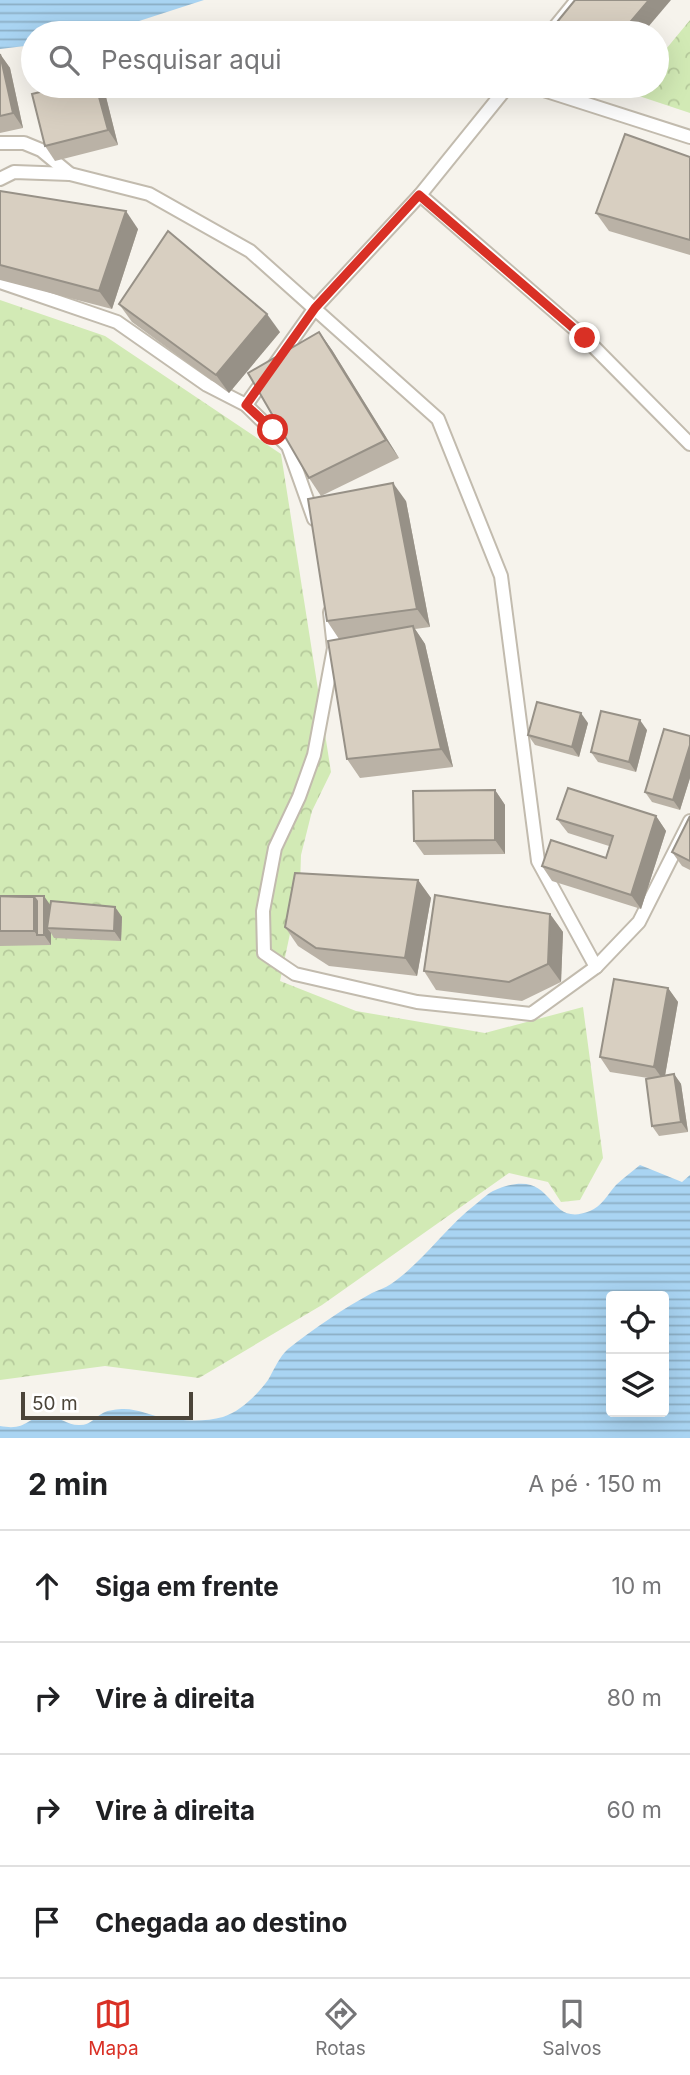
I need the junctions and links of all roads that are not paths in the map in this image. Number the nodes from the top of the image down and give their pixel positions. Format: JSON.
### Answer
{"nodes":[{"id":1,"x":577,"y":0,"type":"edge"},
{"id":2,"x":560,"y":21,"type":"edge"},
{"id":3,"x":498,"y":98,"type":"edge"},
{"id":4,"x":568,"y":98,"type":"edge"},
{"id":5,"x":690,"y":137,"type":"edge"},
{"id":6,"x":0,"y":143,"type":"edge"},
{"id":7,"x":70,"y":174,"type":"junction"},
{"id":8,"x":0,"y":180,"type":"edge"},
{"id":9,"x":419,"y":195,"type":"junction"},
{"id":10,"x":0,"y":282,"type":"edge"},
{"id":11,"x":315,"y":308,"type":"junction"},
{"id":12,"x":246,"y":405,"type":"junction"},
{"id":13,"x":690,"y":444,"type":"edge"},
{"id":14,"x":317,"y":527,"type":"edge"},
{"id":15,"x":328,"y":594,"type":"edge"},
{"id":16,"x":690,"y":821,"type":"edge"},
{"id":17,"x":596,"y":967,"type":"junction"}],
"edges":[{"from":1,"to":2,"type":"lane"},
{"from":3,"to":9,"type":"lane"},
{"from":4,"to":5,"type":"lane"},
{"from":6,"to":7,"type":"lane"},
{"from":7,"to":8,"type":"lane"},
{"from":7,"to":11,"type":"lane"},
{"from":9,"to":11,"type":"lane"},
{"from":9,"to":13,"type":"lane"},
{"from":10,"to":12,"type":"lane"},
{"from":11,"to":12,"type":"lane"},
{"from":11,"to":17,"type":"lane"},
{"from":12,"to":14,"type":"lane"},
{"from":15,"to":17,"type":"lane"},
{"from":16,"to":17,"type":"lane"}]}
